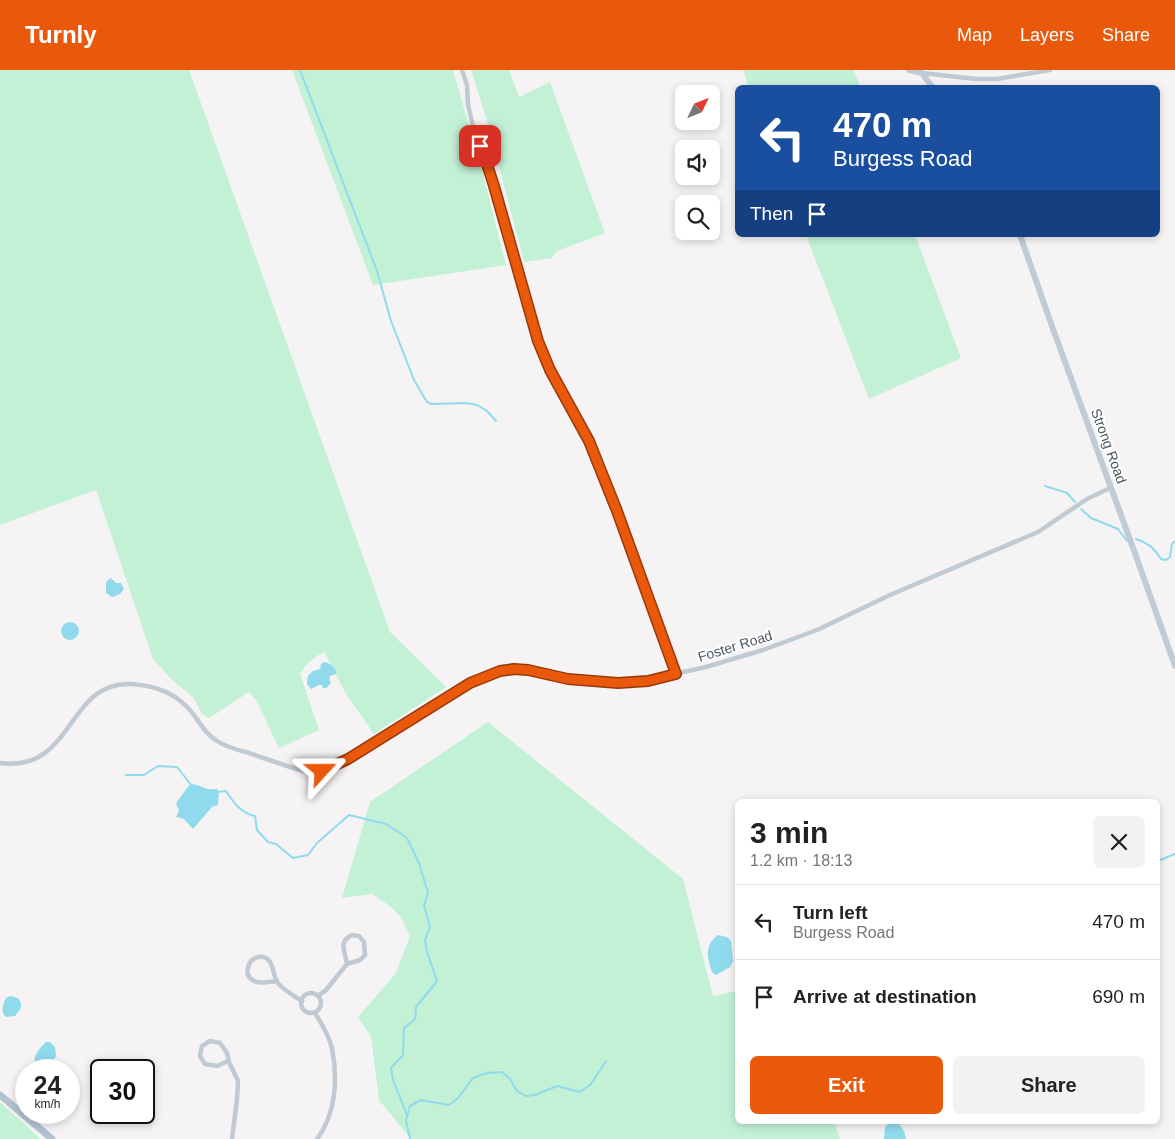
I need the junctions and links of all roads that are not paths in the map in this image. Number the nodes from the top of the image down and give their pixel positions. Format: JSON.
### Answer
{"nodes":[{"id":1,"x":462,"y":70,"type":"edge"},
{"id":2,"x":909,"y":70,"type":"edge"},
{"id":3,"x":1050,"y":70,"type":"edge"},
{"id":4,"x":922,"y":73,"type":"junction"},
{"id":5,"x":931,"y":85,"type":"edge"},
{"id":6,"x":1021,"y":237,"type":"edge"},
{"id":7,"x":1110,"y":488,"type":"junction"},
{"id":8,"x":1175,"y":666,"type":"edge"},
{"id":9,"x":676,"y":674,"type":"junction"},
{"id":10,"x":0,"y":763,"type":"edge"},
{"id":11,"x":347,"y":964,"type":"junction"},
{"id":12,"x":277,"y":981,"type":"junction"},
{"id":13,"x":318,"y":996,"type":"junction"},
{"id":14,"x":302,"y":1001,"type":"junction"},
{"id":15,"x":315,"y":1013,"type":"junction"},
{"id":16,"x":228,"y":1061,"type":"junction"},
{"id":17,"x":0,"y":1094,"type":"edge"},
{"id":18,"x":52,"y":1139,"type":"edge"},
{"id":19,"x":232,"y":1139,"type":"edge"},
{"id":20,"x":317,"y":1139,"type":"edge"}],
"edges":[{"from":1,"to":9,"type":"street"},
{"from":2,"to":4,"type":"street"},
{"from":3,"to":4,"type":"street"},
{"from":4,"to":5,"type":"street"},
{"from":6,"to":7,"type":"street","name":"Strong Road"},
{"from":7,"to":8,"type":"street","name":"Strong Road"},
{"from":7,"to":9,"type":"street","name":"Foster Road"},
{"from":9,"to":10,"type":"street","name":"Foster Road"},
{"from":11,"to":11,"type":"street"},
{"from":11,"to":13,"type":"street"},
{"from":12,"to":12,"type":"street"},
{"from":12,"to":14,"type":"street"},
{"from":13,"to":14,"type":"street"},
{"from":13,"to":15,"type":"street"},
{"from":14,"to":15,"type":"street"},
{"from":15,"to":20,"type":"street"},
{"from":16,"to":16,"type":"street"},
{"from":16,"to":19,"type":"street"},
{"from":17,"to":18,"type":"main road"}]}
